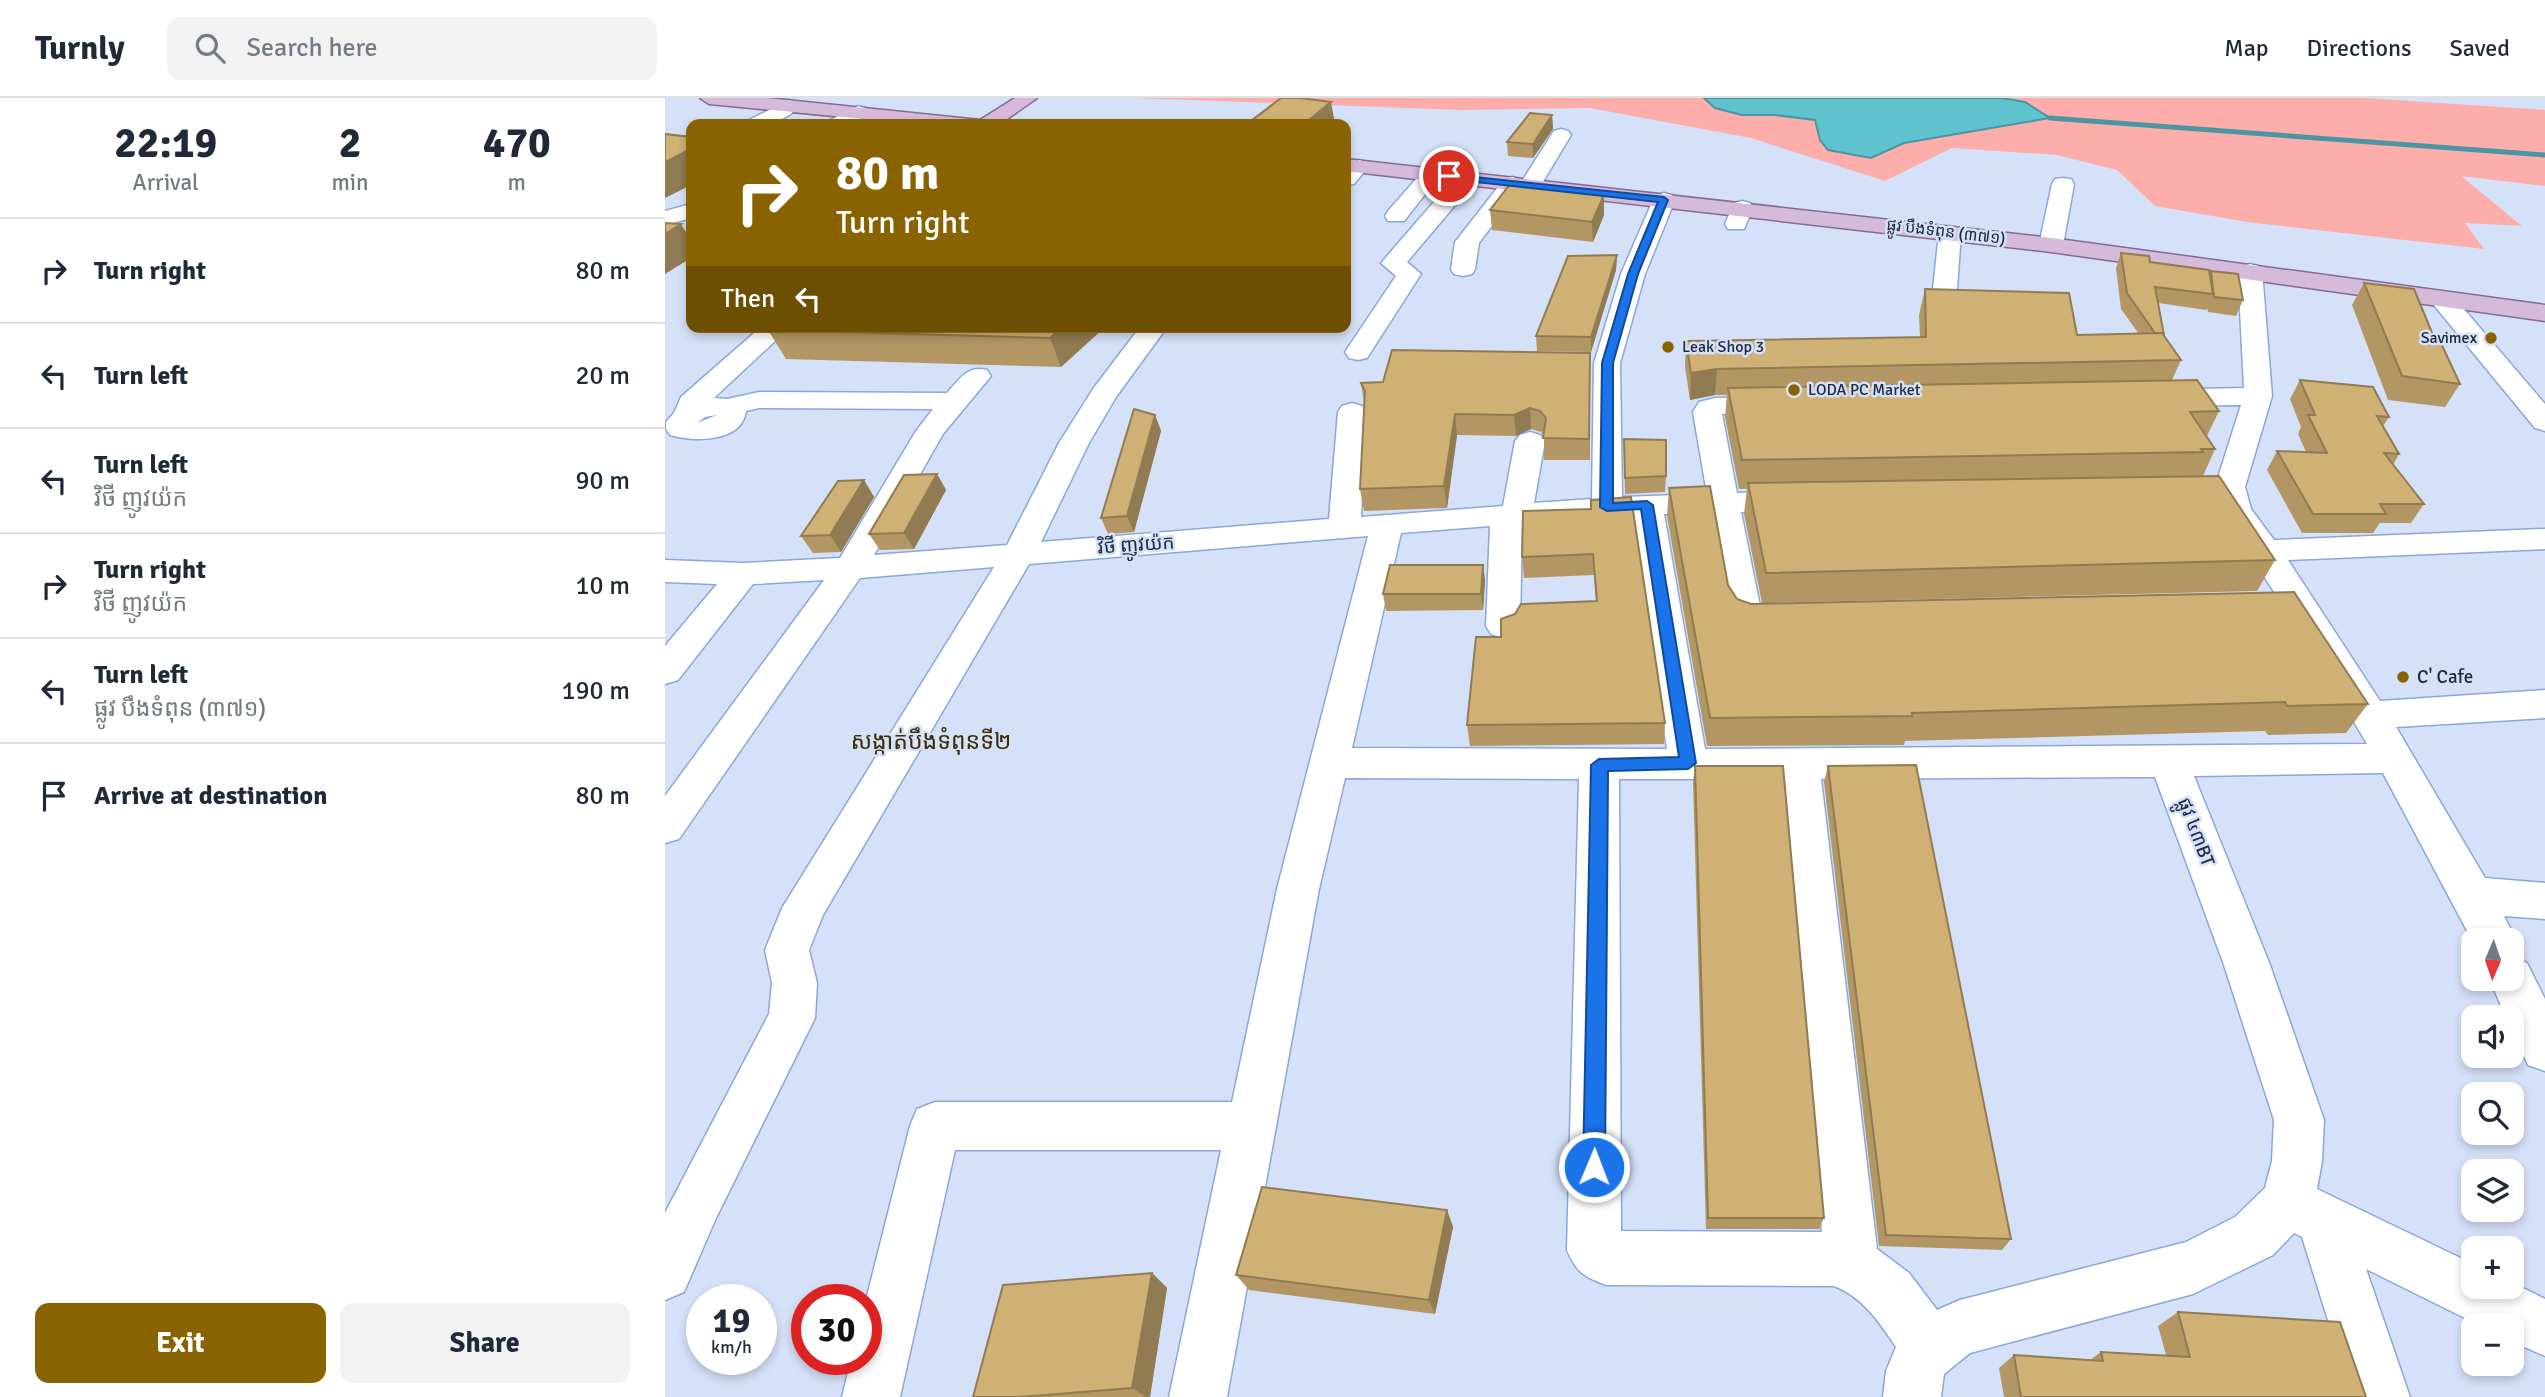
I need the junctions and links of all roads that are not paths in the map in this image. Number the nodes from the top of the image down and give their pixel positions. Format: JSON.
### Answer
{"nodes":[{"id":1,"x":709,"y":98,"type":"edge"},
{"id":2,"x":1028,"y":98,"type":"edge"},
{"id":3,"x":789,"y":106,"type":"junction"},
{"id":4,"x":858,"y":112,"type":"junction"},
{"id":5,"x":765,"y":119,"type":"edge"},
{"id":6,"x":846,"y":119,"type":"edge"},
{"id":7,"x":878,"y":119,"type":"edge"},
{"id":8,"x":995,"y":119,"type":"edge"},
{"id":9,"x":1561,"y":135,"type":"dead end"},
{"id":10,"x":1351,"y":170,"type":"edge"},
{"id":11,"x":1431,"y":174,"type":"junction"},
{"id":12,"x":1467,"y":178,"type":"junction"},
{"id":13,"x":1521,"y":184,"type":"junction"},
{"id":14,"x":2063,"y":184,"type":"dead end"},
{"id":15,"x":1664,"y":200,"type":"junction"},
{"id":16,"x":686,"y":212,"type":"edge"},
{"id":17,"x":1396,"y":216,"type":"dead end"},
{"id":18,"x":665,"y":218,"type":"edge"},
{"id":19,"x":1950,"y":233,"type":"junction"},
{"id":20,"x":2051,"y":245,"type":"junction"},
{"id":21,"x":1463,"y":269,"type":"dead end"},
{"id":22,"x":2250,"y":271,"type":"junction"},
{"id":23,"x":1945,"y":289,"type":"edge"},
{"id":24,"x":2442,"y":299,"type":"junction"},
{"id":25,"x":2545,"y":313,"type":"edge"},
{"id":26,"x":770,"y":333,"type":"edge"},
{"id":27,"x":1150,"y":333,"type":"edge"},
{"id":28,"x":1358,"y":352,"type":"dead end"},
{"id":29,"x":977,"y":376,"type":"dead end"},
{"id":30,"x":2258,"y":396,"type":"junction"},
{"id":31,"x":2133,"y":398,"type":"edge"},
{"id":32,"x":945,"y":401,"type":"dead end"},
{"id":33,"x":1798,"y":405,"type":"edge"},
{"id":34,"x":1352,"y":412,"type":"dead end"},
{"id":35,"x":2545,"y":422,"type":"edge"},
{"id":36,"x":678,"y":430,"type":"edge"},
{"id":37,"x":1530,"y":441,"type":"dead end"},
{"id":38,"x":1821,"y":500,"type":"edge"},
{"id":39,"x":1725,"y":502,"type":"junction"},
{"id":40,"x":1647,"y":505,"type":"junction"},
{"id":41,"x":1607,"y":507,"type":"junction"},
{"id":42,"x":1512,"y":514,"type":"junction"},
{"id":43,"x":1387,"y":526,"type":"junction"},
{"id":44,"x":1344,"y":529,"type":"junction"},
{"id":45,"x":2545,"y":539,"type":"edge"},
{"id":46,"x":2265,"y":551,"type":"junction"},
{"id":47,"x":1019,"y":553,"type":"junction"},
{"id":48,"x":850,"y":568,"type":"junction"},
{"id":49,"x":665,"y":571,"type":"edge"},
{"id":50,"x":743,"y":574,"type":"junction"},
{"id":51,"x":2301,"y":606,"type":"junction"},
{"id":52,"x":2259,"y":607,"type":"edge"},
{"id":53,"x":1812,"y":617,"type":"edge"},
{"id":54,"x":1503,"y":626,"type":"edge"},
{"id":55,"x":665,"y":671,"type":"edge"},
{"id":56,"x":2545,"y":704,"type":"edge"},
{"id":57,"x":2371,"y":715,"type":"junction"},
{"id":58,"x":2394,"y":758,"type":"junction"},
{"id":59,"x":1800,"y":762,"type":"junction"},
{"id":60,"x":2169,"y":762,"type":"junction"},
{"id":61,"x":1329,"y":763,"type":"junction"},
{"id":62,"x":1688,"y":763,"type":"junction"},
{"id":63,"x":1599,"y":765,"type":"junction"},
{"id":64,"x":665,"y":827,"type":"edge"},
{"id":65,"x":2472,"y":895,"type":"junction"},
{"id":66,"x":2545,"y":901,"type":"edge"},
{"id":67,"x":2488,"y":928,"type":"edge"},
{"id":68,"x":2517,"y":991,"type":"edge"},
{"id":69,"x":2545,"y":1049,"type":"edge"},
{"id":70,"x":1251,"y":1126,"type":"junction"},
{"id":71,"x":682,"y":1199,"type":"edge"},
{"id":72,"x":2306,"y":1212,"type":"junction"},
{"id":73,"x":1852,"y":1264,"type":"junction"},
{"id":74,"x":665,"y":1273,"type":"edge"},
{"id":75,"x":2545,"y":1328,"type":"edge"},
{"id":76,"x":1920,"y":1371,"type":"edge"},
{"id":77,"x":870,"y":1397,"type":"edge"},
{"id":78,"x":1198,"y":1397,"type":"edge"},
{"id":79,"x":2381,"y":1397,"type":"edge"}],
"edges":[{"from":1,"to":3,"type":"main road"},
{"from":2,"to":8,"type":"main road"},
{"from":3,"to":4,"type":"main road"},
{"from":3,"to":5,"type":"street"},
{"from":4,"to":6,"type":"street"},
{"from":4,"to":7,"type":"main road"},
{"from":9,"to":13,"type":"street"},
{"from":10,"to":11,"type":"main road","name":"ផ្លូវ បឹងទំពុន (៣៧១)"},
{"from":11,"to":12,"type":"main road","name":"ផ្លូវ បឹងទំពុន (៣៧១)"},
{"from":11,"to":17,"type":"street"},
{"from":12,"to":13,"type":"main road","name":"ផ្លូវ បឹងទំពុន (៣៧១)"},
{"from":12,"to":28,"type":"street"},
{"from":13,"to":15,"type":"main road","name":"ផ្លូវ បឹងទំពុន (៣៧១)"},
{"from":13,"to":21,"type":"street"},
{"from":14,"to":20,"type":"street"},
{"from":15,"to":19,"type":"main road","name":"ផ្លូវ បឹងទំពុន (៣៧១)"},
{"from":15,"to":41,"type":"street"},
{"from":16,"to":18,"type":"street"},
{"from":19,"to":20,"type":"main road","name":"ផ្លូវ បឹងទំពុន (៣៧១)"},
{"from":19,"to":23,"type":"street"},
{"from":20,"to":22,"type":"main road","name":"ផ្លូវ បឹងទំពុន (៣៧១)"},
{"from":22,"to":24,"type":"main road","name":"ផ្លូវ បឹងទំពុន (៣៧១)"},
{"from":22,"to":30,"type":"street"},
{"from":24,"to":25,"type":"main road","name":"ផ្លូវ បឹងទំពុន (៣៧១)"},
{"from":24,"to":35,"type":"street"},
{"from":26,"to":36,"type":"street"},
{"from":27,"to":47,"type":"street"},
{"from":29,"to":48,"type":"street"},
{"from":30,"to":31,"type":"street"},
{"from":30,"to":46,"type":"street"},
{"from":32,"to":36,"type":"street"},
{"from":33,"to":39,"type":"street"},
{"from":34,"to":44,"type":"street"},
{"from":37,"to":42,"type":"street"},
{"from":38,"to":39,"type":"street","name":"វិថី ញូវយ៉ក"},
{"from":39,"to":40,"type":"street","name":"វិថី ញូវយ៉ក"},
{"from":39,"to":53,"type":"street"},
{"from":40,"to":41,"type":"street","name":"វិថី ញូវយ៉ក"},
{"from":40,"to":62,"type":"street"},
{"from":41,"to":42,"type":"street","name":"វិថី ញូវយ៉ក"},
{"from":42,"to":43,"type":"street","name":"វិថី ញូវយ៉ក"},
{"from":42,"to":54,"type":"street"},
{"from":43,"to":44,"type":"street","name":"វិថី ញូវយ៉ក"},
{"from":43,"to":61,"type":"street"},
{"from":44,"to":47,"type":"street","name":"វិថី ញូវយ៉ក"},
{"from":45,"to":46,"type":"street"},
{"from":46,"to":51,"type":"street"},
{"from":47,"to":48,"type":"street","name":"វិថី ញូវយ៉ក"},
{"from":47,"to":71,"type":"street"},
{"from":48,"to":50,"type":"street","name":"វិថី ញូវយ៉ក"},
{"from":48,"to":64,"type":"street"},
{"from":49,"to":50,"type":"street","name":"វិថី ញូវយ៉ក"},
{"from":50,"to":55,"type":"street"},
{"from":51,"to":52,"type":"street"},
{"from":51,"to":57,"type":"street"},
{"from":56,"to":57,"type":"street"},
{"from":57,"to":58,"type":"street"},
{"from":58,"to":60,"type":"street"},
{"from":58,"to":65,"type":"street"},
{"from":59,"to":60,"type":"street"},
{"from":59,"to":62,"type":"street"},
{"from":59,"to":73,"type":"street"},
{"from":60,"to":72,"type":"street","name":"ផ្លូវ ៤៣BT"},
{"from":61,"to":63,"type":"street"},
{"from":61,"to":70,"type":"street"},
{"from":62,"to":63,"type":"street"},
{"from":63,"to":73,"type":"street"},
{"from":65,"to":66,"type":"street"},
{"from":65,"to":67,"type":"street"},
{"from":68,"to":69,"type":"street"},
{"from":70,"to":77,"type":"street"},
{"from":70,"to":78,"type":"street"},
{"from":71,"to":74,"type":"street"},
{"from":72,"to":75,"type":"street"},
{"from":72,"to":76,"type":"street"},
{"from":72,"to":79,"type":"street"},
{"from":73,"to":76,"type":"street"}]}
